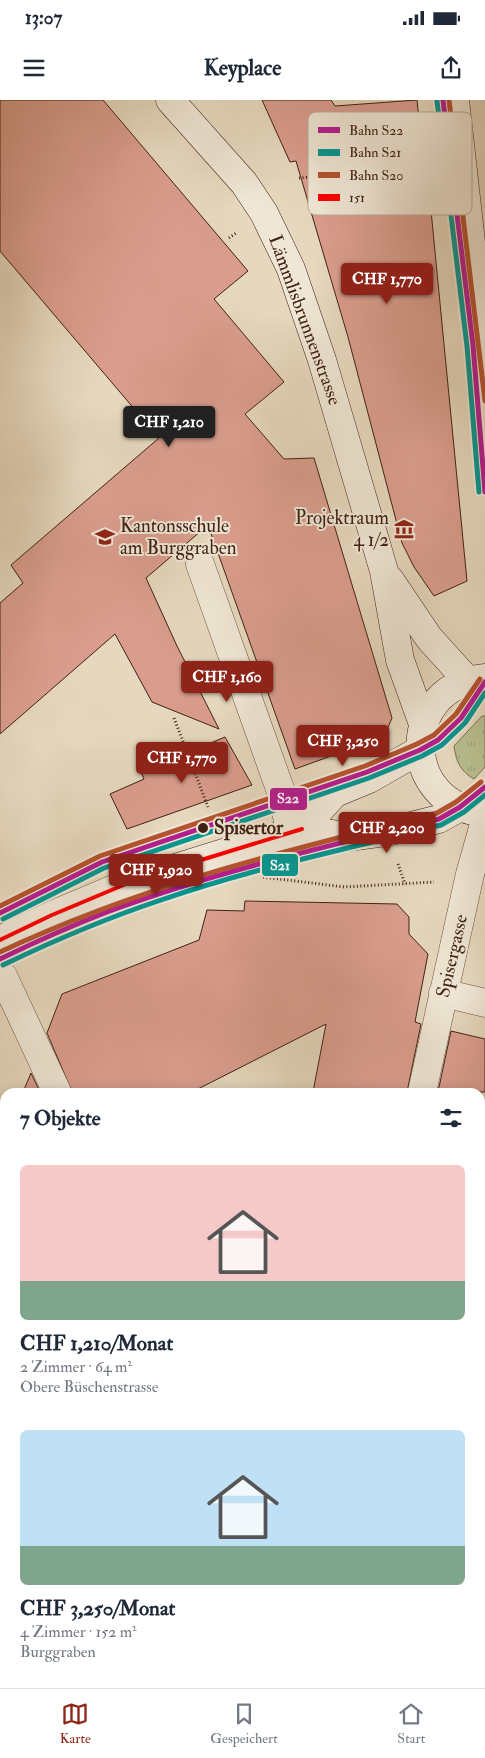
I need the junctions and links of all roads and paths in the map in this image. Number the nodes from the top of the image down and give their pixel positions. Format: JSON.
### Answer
{"nodes":[{"id":1,"x":170,"y":100,"type":"edge"},
{"id":2,"x":308,"y":177,"type":"edge"},
{"id":3,"x":299,"y":178,"type":"dead end"},
{"id":4,"x":468,"y":215,"type":"edge"},
{"id":5,"x":485,"y":367,"type":"edge"},
{"id":6,"x":200,"y":564,"type":"dead end"},
{"id":7,"x":384,"y":571,"type":"junction"},
{"id":8,"x":476,"y":680,"type":"edge"},
{"id":9,"x":174,"y":718,"type":"dead end"},
{"id":10,"x":423,"y":724,"type":"junction"},
{"id":11,"x":420,"y":750,"type":"junction"},
{"id":12,"x":208,"y":807,"type":"dead end"},
{"id":13,"x":472,"y":810,"type":"edge"},
{"id":14,"x":485,"y":821,"type":"edge"},
{"id":15,"x":297,"y":830,"type":"junction"},
{"id":16,"x":396,"y":859,"type":"dead end"},
{"id":17,"x":263,"y":878,"type":"dead end"},
{"id":18,"x":0,"y":940,"type":"edge"},
{"id":19,"x":3,"y":976,"type":"dead end"},
{"id":20,"x":443,"y":993,"type":"junction"},
{"id":21,"x":485,"y":1003,"type":"edge"},
{"id":22,"x":55,"y":1088,"type":"edge"},
{"id":23,"x":423,"y":1088,"type":"edge"}],
"edges":[{"from":1,"to":7,"type":"street","name":"Lämmlisbrunnenstrasse"},
{"from":2,"to":3,"type":"path"},
{"from":4,"to":5,"type":"street"},
{"from":6,"to":15,"type":"street"},
{"from":7,"to":8,"type":"street","name":"Lämmlisbrunnenstrasse"},
{"from":7,"to":10,"type":"street","name":"Lämmlisbrunnenstrasse"},
{"from":8,"to":10,"type":"street"},
{"from":9,"to":12,"type":"path"},
{"from":10,"to":11,"type":"street"},
{"from":11,"to":13,"type":"street"},
{"from":11,"to":15,"type":"street"},
{"from":13,"to":15,"type":"street"},
{"from":14,"to":20,"type":"street","name":"Spisergasse"},
{"from":15,"to":18,"type":"street"},
{"from":16,"to":17,"type":"path"},
{"from":19,"to":22,"type":"street"},
{"from":20,"to":21,"type":"street"},
{"from":20,"to":23,"type":"street","name":"Spisergasse"}]}
